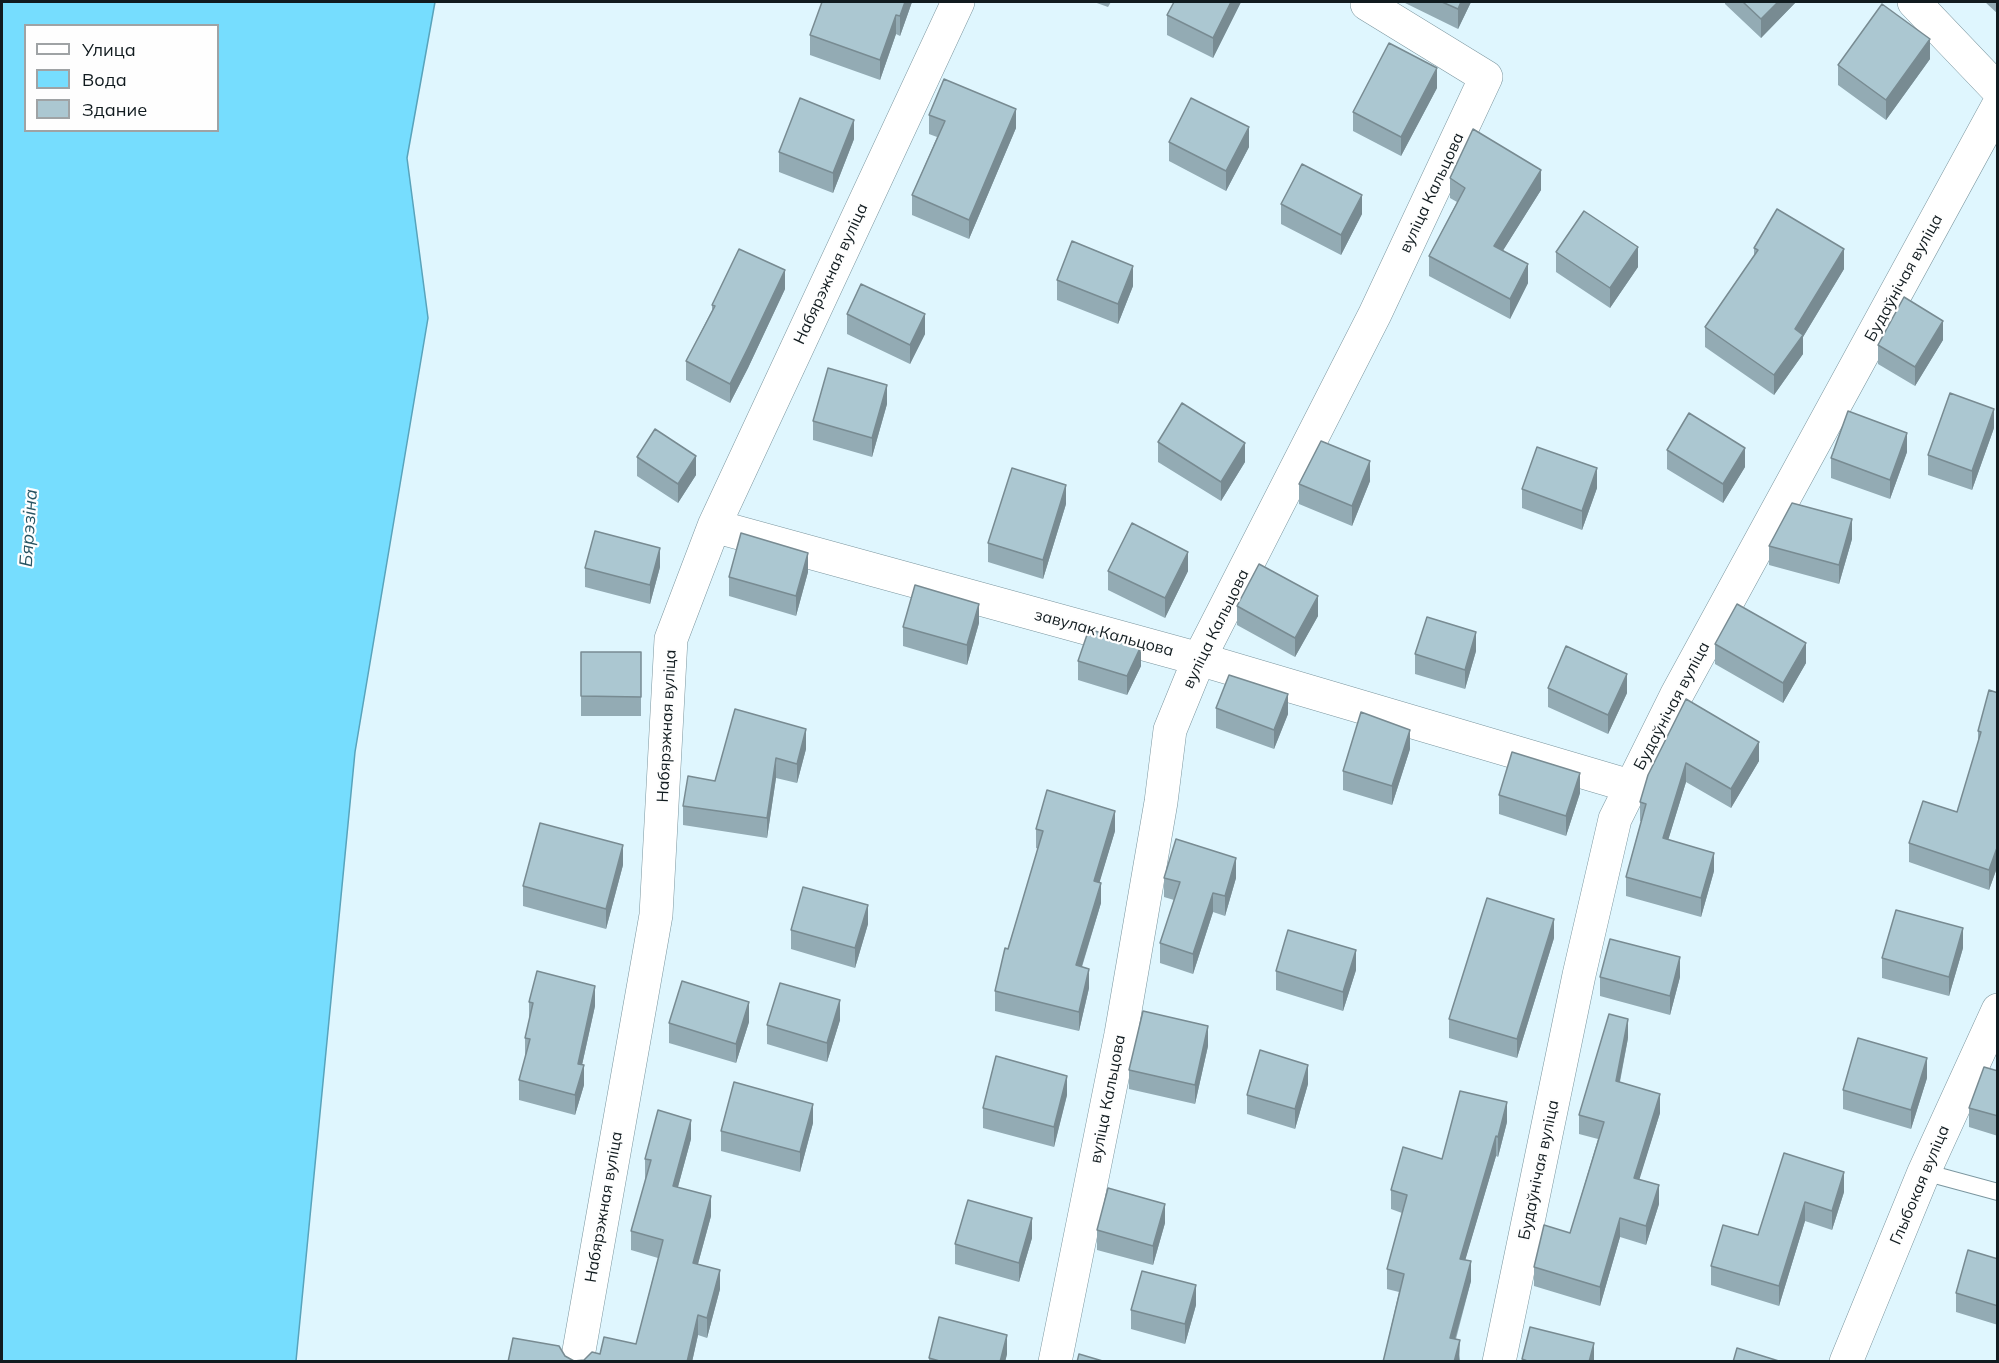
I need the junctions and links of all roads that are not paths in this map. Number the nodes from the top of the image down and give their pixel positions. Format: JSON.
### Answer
{"nodes":[{"id":1,"x":958,"y":2,"type":"edge"},
{"id":2,"x":1914,"y":2,"type":"edge"},
{"id":3,"x":1367,"y":4,"type":"dead end"},
{"id":4,"x":1998,"y":90,"type":"edge"},
{"id":5,"x":1998,"y":106,"type":"edge"},
{"id":6,"x":714,"y":526,"type":"junction"},
{"id":7,"x":1199,"y":659,"type":"junction"},
{"id":8,"x":1630,"y":786,"type":"junction"},
{"id":9,"x":1998,"y":1010,"type":"edge"},
{"id":10,"x":1924,"y":1172,"type":"junction"},
{"id":11,"x":1998,"y":1192,"type":"edge"},
{"id":12,"x":577,"y":1362,"type":"edge"},
{"id":13,"x":1055,"y":1362,"type":"edge"},
{"id":14,"x":1499,"y":1362,"type":"edge"},
{"id":15,"x":1846,"y":1362,"type":"edge"}],
"edges":[{"from":1,"to":6,"type":"street","name":"Набярэжная вуліца"},
{"from":2,"to":4,"type":"street"},
{"from":3,"to":7,"type":"street","name":"вуліца Кальцова"},
{"from":5,"to":8,"type":"street","name":"Будаўнічая вуліца"},
{"from":6,"to":7,"type":"street","name":"завулак Кальцова"},
{"from":6,"to":12,"type":"street","name":"Набярэжная вуліца"},
{"from":7,"to":8,"type":"street","name":"завулак Кальцова"},
{"from":7,"to":13,"type":"street","name":"вуліца Кальцова"},
{"from":8,"to":14,"type":"street","name":"Будаўнічая вуліца"},
{"from":9,"to":10,"type":"street","name":"Глыбокая вуліца"},
{"from":10,"to":11,"type":"lane"},
{"from":10,"to":15,"type":"street","name":"Глыбокая вуліца"}]}
